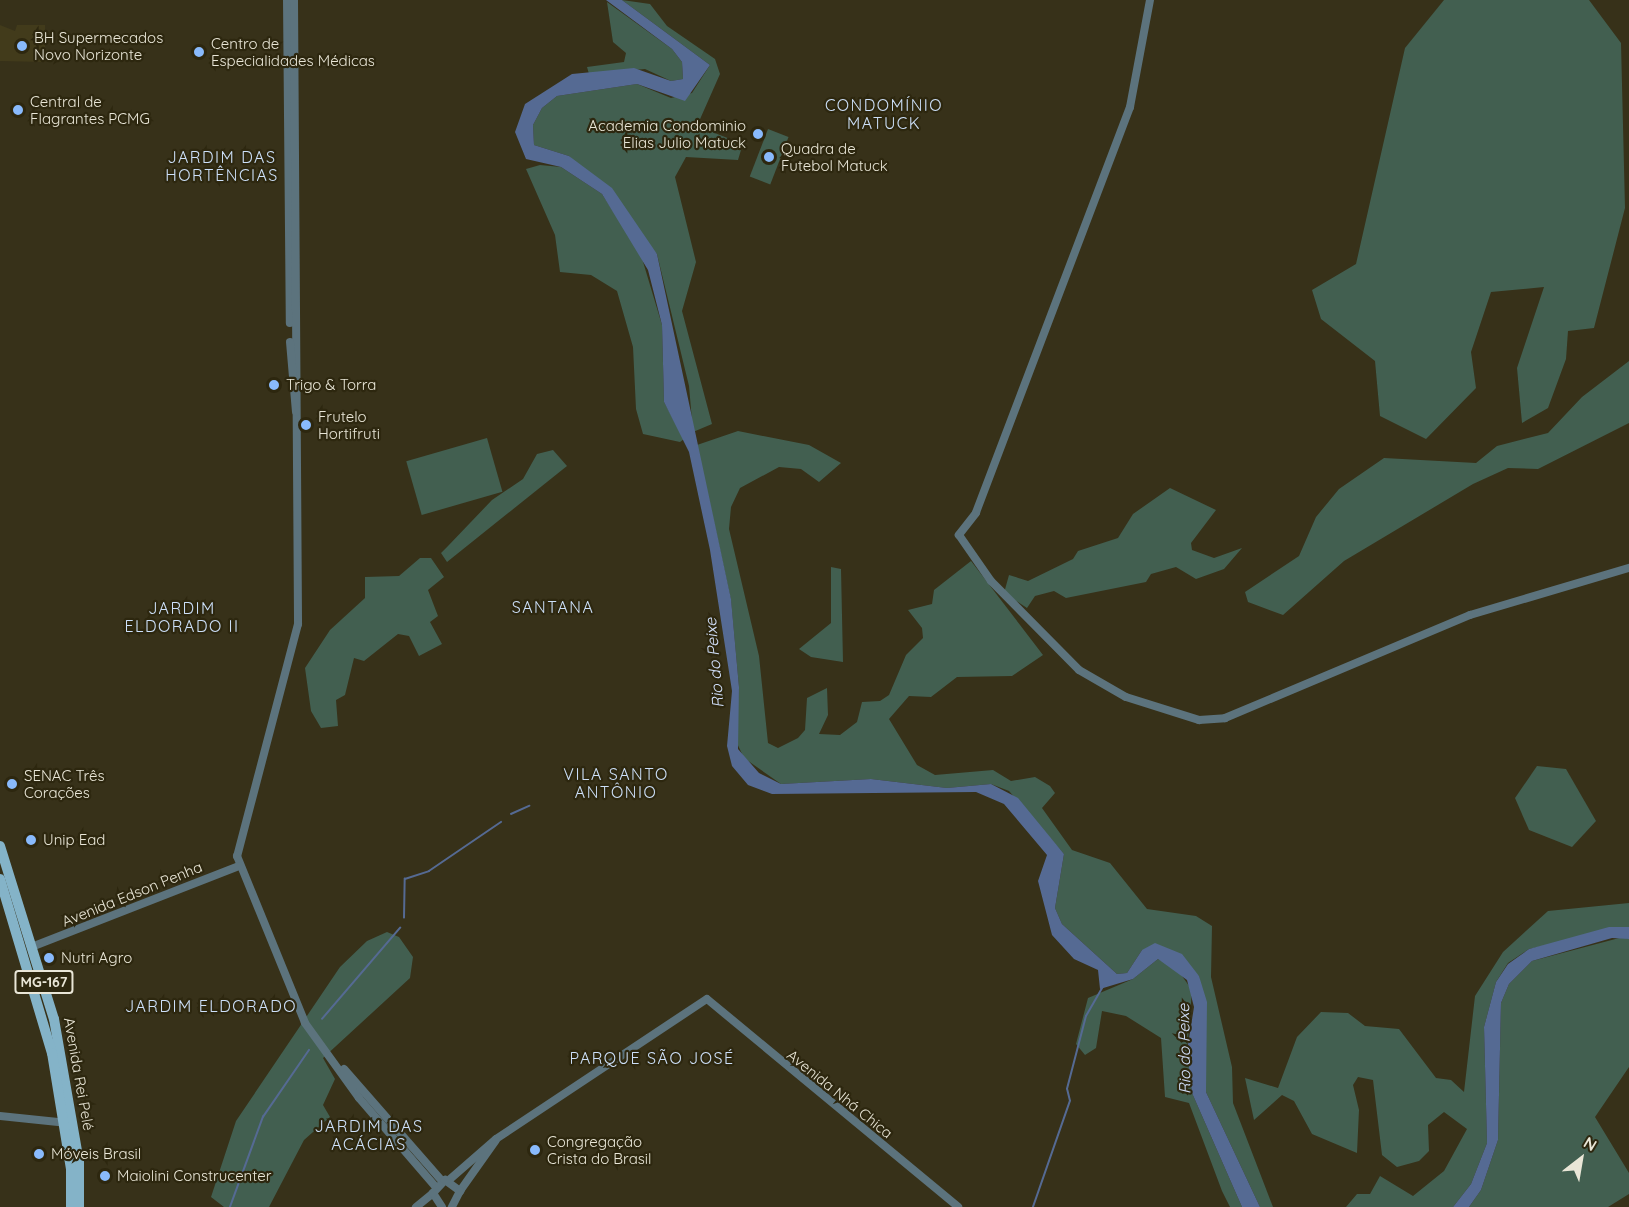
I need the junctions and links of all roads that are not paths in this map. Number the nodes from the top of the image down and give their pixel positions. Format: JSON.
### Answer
{"nodes":[{"id":1,"x":287,"y":0,"type":"edge"},
{"id":2,"x":294,"y":0,"type":"edge"},
{"id":3,"x":1150,"y":0,"type":"edge"},
{"id":4,"x":296,"y":412,"type":"junction"},
{"id":5,"x":1629,"y":568,"type":"edge"},
{"id":6,"x":0,"y":846,"type":"edge"},
{"id":7,"x":239,"y":866,"type":"junction"},
{"id":8,"x":0,"y":879,"type":"edge"},
{"id":9,"x":34,"y":946,"type":"junction"},
{"id":10,"x":0,"y":1116,"type":"edge"},
{"id":11,"x":68,"y":1123,"type":"junction"},
{"id":12,"x":496,"y":1139,"type":"junction"},
{"id":13,"x":439,"y":1185,"type":"junction"},
{"id":14,"x":462,"y":1199,"type":"edge"},
{"id":15,"x":439,"y":1206,"type":"edge"},
{"id":16,"x":71,"y":1207,"type":"edge"},
{"id":17,"x":80,"y":1207,"type":"edge"},
{"id":18,"x":416,"y":1207,"type":"edge"},
{"id":19,"x":452,"y":1207,"type":"edge"},
{"id":20,"x":958,"y":1207,"type":"edge"}],
"edges":[{"from":1,"to":4,"type":"street"},
{"from":2,"to":4,"type":"street"},
{"from":3,"to":5,"type":"street"},
{"from":4,"to":7,"type":"street"},
{"from":6,"to":9,"type":"main road","name":"Avenida Rei Pelé","number":"MG-167"},
{"from":7,"to":9,"type":"street","name":"Avenida Edson Penha"},
{"from":7,"to":13,"type":"street"},
{"from":8,"to":11,"type":"main road","name":"Avenida Rei Pelé","number":"MG-167"},
{"from":9,"to":11,"type":"main road","name":"Avenida Rei Pelé","number":"MG-167"},
{"from":10,"to":11,"type":"street"},
{"from":11,"to":16,"type":"main road","name":"Avenida Rei Pelé","number":"MG-167"},
{"from":11,"to":17,"type":"main road","name":"Avenida Rei Pelé","number":"MG-167"},
{"from":12,"to":13,"type":"street"},
{"from":12,"to":14,"type":"street"},
{"from":12,"to":20,"type":"street","name":"Avenida Nhá Chica"},
{"from":13,"to":14,"type":"street"},
{"from":13,"to":15,"type":"street"},
{"from":13,"to":18,"type":"street"},
{"from":14,"to":19,"type":"street"}]}
